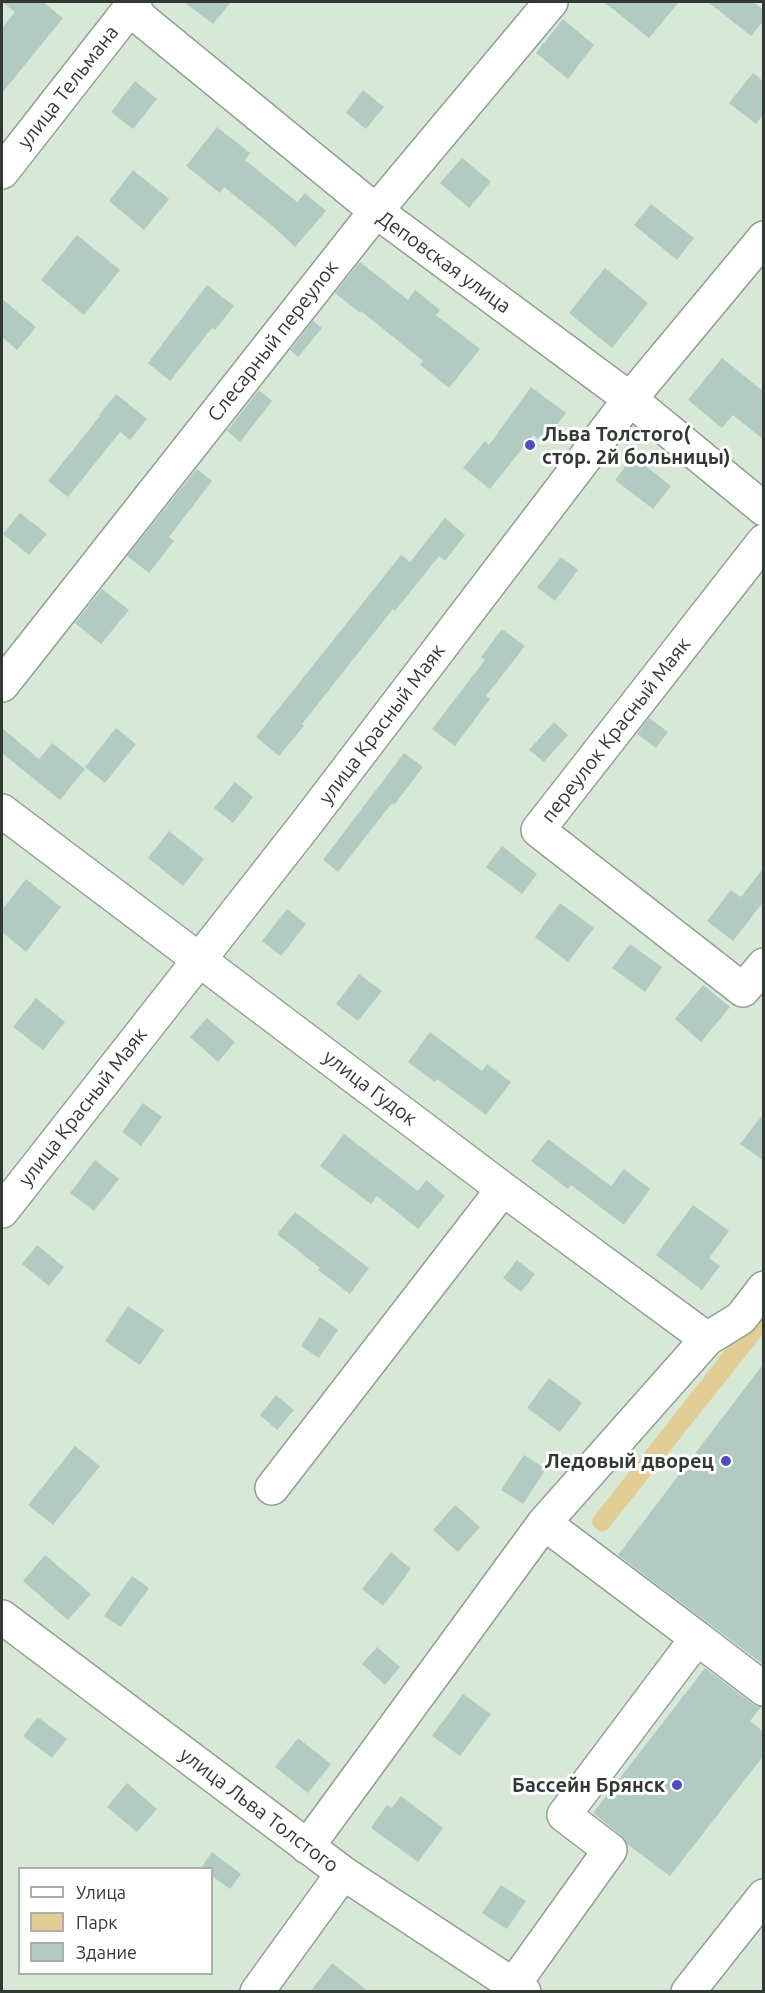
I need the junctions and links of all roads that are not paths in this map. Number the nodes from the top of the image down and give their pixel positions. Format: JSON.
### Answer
{"nodes":[{"id":1,"x":551,"y":2,"type":"edge"},
{"id":2,"x":122,"y":7,"type":"edge"},
{"id":3,"x":2,"y":172,"type":"edge"},
{"id":4,"x":376,"y":211,"type":"junction"},
{"id":5,"x":764,"y":238,"type":"edge"},
{"id":6,"x":630,"y":399,"type":"junction"},
{"id":7,"x":764,"y":509,"type":"edge"},
{"id":8,"x":764,"y":541,"type":"edge"},
{"id":9,"x":2,"y":685,"type":"edge"},
{"id":10,"x":2,"y":811,"type":"edge"},
{"id":11,"x":199,"y":959,"type":"junction"},
{"id":12,"x":764,"y":965,"type":"edge"},
{"id":13,"x":503,"y":1188,"type":"junction"},
{"id":14,"x":2,"y":1211,"type":"edge"},
{"id":15,"x":764,"y":1288,"type":"edge"},
{"id":16,"x":707,"y":1339,"type":"junction"},
{"id":17,"x":272,"y":1488,"type":"dead end"},
{"id":18,"x":544,"y":1523,"type":"junction"},
{"id":19,"x":2,"y":1617,"type":"edge"},
{"id":20,"x":697,"y":1638,"type":"junction"},
{"id":21,"x":764,"y":1689,"type":"edge"},
{"id":22,"x":307,"y":1847,"type":"junction"},
{"id":23,"x":343,"y":1873,"type":"junction"},
{"id":24,"x":764,"y":1896,"type":"edge"},
{"id":25,"x":519,"y":1988,"type":"edge"},
{"id":26,"x":257,"y":1992,"type":"edge"},
{"id":27,"x":688,"y":1992,"type":"edge"}],
"edges":[{"from":1,"to":4,"type":"street","name":"Слесарный переулок"},
{"from":2,"to":3,"type":"street","name":"улица Тельмана"},
{"from":2,"to":4,"type":"street","name":"Деповская улица"},
{"from":4,"to":6,"type":"street","name":"Деповская улица"},
{"from":4,"to":9,"type":"street","name":"Слесарный переулок"},
{"from":5,"to":6,"type":"street","name":"улица Красный Маяк"},
{"from":6,"to":7,"type":"street","name":"Деповская улица"},
{"from":6,"to":11,"type":"street","name":"улица Красный Маяк"},
{"from":8,"to":12,"type":"street","name":"переулок Красный Маяк"},
{"from":10,"to":11,"type":"street","name":"улица Гудок"},
{"from":11,"to":13,"type":"street","name":"улица Гудок"},
{"from":11,"to":14,"type":"street","name":"улица Красный Маяк"},
{"from":13,"to":16,"type":"street","name":"улица Гудок"},
{"from":13,"to":17,"type":"street"},
{"from":15,"to":16,"type":"street"},
{"from":16,"to":18,"type":"street"},
{"from":18,"to":20,"type":"street"},
{"from":18,"to":22,"type":"street"},
{"from":19,"to":22,"type":"street","name":"улица Льва Толстого"},
{"from":20,"to":21,"type":"street"},
{"from":20,"to":25,"type":"street"},
{"from":22,"to":23,"type":"street","name":"улица Льва Толстого"},
{"from":23,"to":25,"type":"street","name":"улица Льва Толстого"},
{"from":23,"to":26,"type":"street"},
{"from":24,"to":27,"type":"street"}]}
